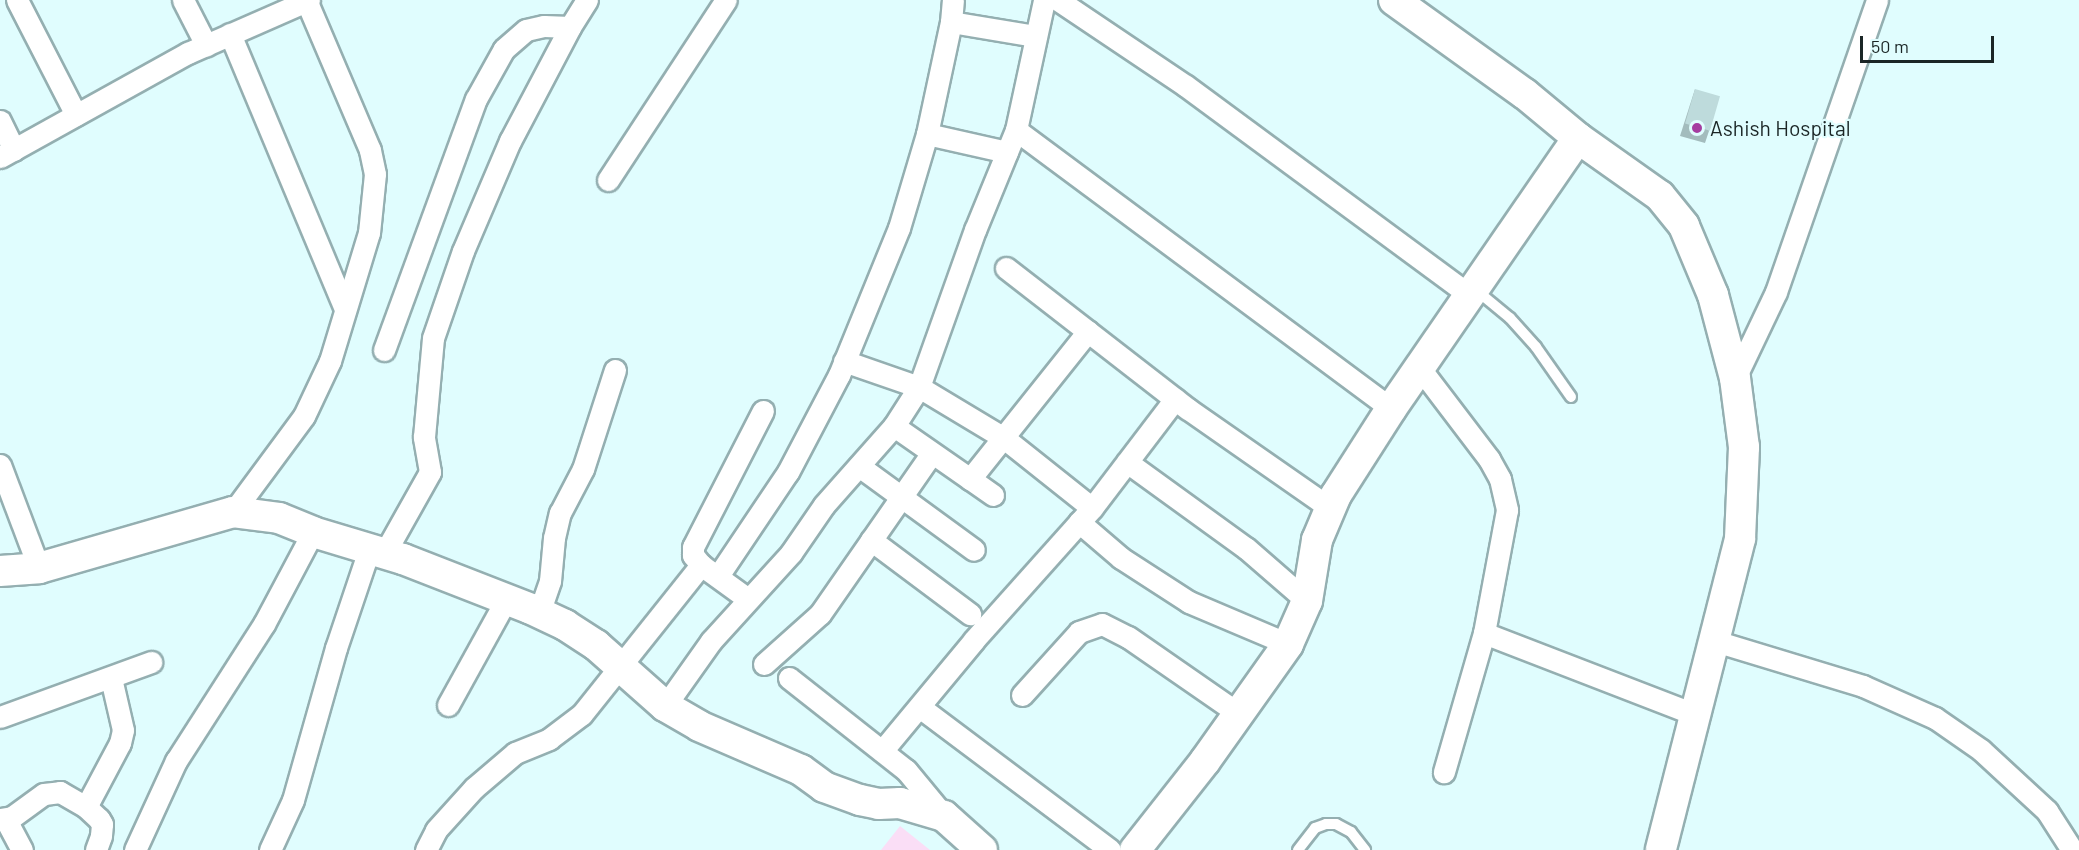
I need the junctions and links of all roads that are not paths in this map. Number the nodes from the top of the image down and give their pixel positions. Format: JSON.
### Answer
{"nodes":[{"id":1,"x":17,"y":0,"type":"edge"},
{"id":2,"x":183,"y":0,"type":"edge"},
{"id":3,"x":307,"y":0,"type":"edge"},
{"id":4,"x":588,"y":0,"type":"edge"},
{"id":5,"x":726,"y":0,"type":"edge"},
{"id":6,"x":953,"y":0,"type":"edge"},
{"id":7,"x":1044,"y":0,"type":"edge"},
{"id":8,"x":1058,"y":0,"type":"edge"},
{"id":9,"x":1394,"y":0,"type":"edge"},
{"id":10,"x":1877,"y":0,"type":"edge"},
{"id":11,"x":951,"y":22,"type":"junction"},
{"id":12,"x":570,"y":27,"type":"junction"},
{"id":13,"x":230,"y":34,"type":"junction"},
{"id":14,"x":1036,"y":36,"type":"junction"},
{"id":15,"x":206,"y":45,"type":"junction"},
{"id":16,"x":76,"y":115,"type":"junction"},
{"id":17,"x":0,"y":121,"type":"edge"},
{"id":18,"x":1016,"y":130,"type":"junction"},
{"id":19,"x":927,"y":134,"type":"junction"},
{"id":20,"x":1578,"y":138,"type":"junction"},
{"id":21,"x":1007,"y":152,"type":"junction"},
{"id":22,"x":7,"y":154,"type":"edge"},
{"id":23,"x":608,"y":180,"type":"dead end"},
{"id":24,"x":1006,"y":268,"type":"dead end"},
{"id":25,"x":1472,"y":292,"type":"junction"},
{"id":26,"x":345,"y":309,"type":"junction"},
{"id":27,"x":1081,"y":326,"type":"junction"},
{"id":28,"x":384,"y":350,"type":"dead end"},
{"id":29,"x":844,"y":361,"type":"junction"},
{"id":30,"x":1419,"y":367,"type":"junction"},
{"id":31,"x":615,"y":370,"type":"dead end"},
{"id":32,"x":1735,"y":378,"type":"junction"},
{"id":33,"x":919,"y":387,"type":"junction"},
{"id":34,"x":1571,"y":397,"type":"dead end"},
{"id":35,"x":1175,"y":399,"type":"junction"},
{"id":36,"x":1391,"y":409,"type":"junction"},
{"id":37,"x":764,"y":411,"type":"dead end"},
{"id":38,"x":894,"y":426,"type":"junction"},
{"id":39,"x":1004,"y":438,"type":"junction"},
{"id":40,"x":932,"y":453,"type":"junction"},
{"id":41,"x":1127,"y":462,"type":"junction"},
{"id":42,"x":0,"y":465,"type":"edge"},
{"id":43,"x":859,"y":466,"type":"junction"},
{"id":44,"x":970,"y":479,"type":"junction"},
{"id":45,"x":902,"y":495,"type":"junction"},
{"id":46,"x":993,"y":495,"type":"dead end"},
{"id":47,"x":1330,"y":508,"type":"junction"},
{"id":48,"x":232,"y":512,"type":"junction"},
{"id":49,"x":1086,"y":515,"type":"junction"},
{"id":50,"x":313,"y":532,"type":"junction"},
{"id":51,"x":871,"y":540,"type":"junction"},
{"id":52,"x":974,"y":550,"type":"dead end"},
{"id":53,"x":376,"y":552,"type":"junction"},
{"id":54,"x":39,"y":568,"type":"junction"},
{"id":55,"x":709,"y":570,"type":"junction"},
{"id":56,"x":0,"y":571,"type":"edge"},
{"id":57,"x":748,"y":599,"type":"junction"},
{"id":58,"x":506,"y":600,"type":"junction"},
{"id":59,"x":1307,"y":602,"type":"junction"},
{"id":60,"x":539,"y":613,"type":"junction"},
{"id":61,"x":970,"y":614,"type":"dead end"},
{"id":62,"x":1484,"y":633,"type":"junction"},
{"id":63,"x":1715,"y":641,"type":"junction"},
{"id":64,"x":1288,"y":644,"type":"junction"},
{"id":65,"x":151,"y":662,"type":"dead end"},
{"id":66,"x":764,"y":664,"type":"dead end"},
{"id":67,"x":620,"y":668,"type":"junction"},
{"id":68,"x":111,"y":678,"type":"junction"},
{"id":69,"x":789,"y":678,"type":"dead end"},
{"id":70,"x":1022,"y":695,"type":"dead end"},
{"id":71,"x":448,"y":705,"type":"dead end"},
{"id":72,"x":665,"y":706,"type":"junction"},
{"id":73,"x":921,"y":708,"type":"junction"},
{"id":74,"x":1239,"y":714,"type":"junction"},
{"id":75,"x":1697,"y":714,"type":"junction"},
{"id":76,"x":0,"y":717,"type":"edge"},
{"id":77,"x":882,"y":752,"type":"junction"},
{"id":78,"x":1444,"y":772,"type":"dead end"},
{"id":79,"x":86,"y":807,"type":"junction"},
{"id":80,"x":944,"y":816,"type":"junction"},
{"id":81,"x":3,"y":820,"type":"edge"},
{"id":82,"x":22,"y":850,"type":"edge"},
{"id":83,"x":96,"y":850,"type":"edge"},
{"id":84,"x":135,"y":850,"type":"edge"},
{"id":85,"x":270,"y":850,"type":"edge"},
{"id":86,"x":426,"y":850,"type":"edge"},
{"id":87,"x":982,"y":850,"type":"edge"},
{"id":88,"x":1110,"y":850,"type":"edge"},
{"id":89,"x":1136,"y":850,"type":"edge"},
{"id":90,"x":1298,"y":850,"type":"edge"},
{"id":91,"x":1365,"y":850,"type":"edge"},
{"id":92,"x":1661,"y":850,"type":"edge"},
{"id":93,"x":2072,"y":850,"type":"edge"}],
"edges":[{"from":1,"to":16,"type":"street"},
{"from":2,"to":15,"type":"street"},
{"from":3,"to":13,"type":"street"},
{"from":3,"to":26,"type":"street"},
{"from":4,"to":12,"type":"street"},
{"from":5,"to":23,"type":"street"},
{"from":6,"to":11,"type":"street"},
{"from":7,"to":14,"type":"street"},
{"from":8,"to":25,"type":"street"},
{"from":9,"to":20,"type":"street"},
{"from":10,"to":32,"type":"street"},
{"from":11,"to":14,"type":"street"},
{"from":11,"to":19,"type":"street"},
{"from":12,"to":28,"type":"street"},
{"from":12,"to":53,"type":"street"},
{"from":13,"to":15,"type":"street"},
{"from":13,"to":26,"type":"street"},
{"from":14,"to":18,"type":"street"},
{"from":15,"to":16,"type":"street"},
{"from":16,"to":22,"type":"street"},
{"from":17,"to":22,"type":"street"},
{"from":18,"to":21,"type":"street"},
{"from":18,"to":36,"type":"street"},
{"from":19,"to":21,"type":"street"},
{"from":19,"to":29,"type":"street"},
{"from":20,"to":25,"type":"street"},
{"from":20,"to":32,"type":"street"},
{"from":21,"to":33,"type":"street"},
{"from":24,"to":27,"type":"street"},
{"from":25,"to":30,"type":"street"},
{"from":25,"to":34,"type":"lane"},
{"from":26,"to":48,"type":"street"},
{"from":27,"to":35,"type":"street"},
{"from":27,"to":39,"type":"street"},
{"from":29,"to":33,"type":"street"},
{"from":29,"to":55,"type":"street"},
{"from":30,"to":36,"type":"street"},
{"from":30,"to":62,"type":"street"},
{"from":31,"to":60,"type":"street"},
{"from":32,"to":63,"type":"street"},
{"from":33,"to":38,"type":"street"},
{"from":33,"to":39,"type":"street"},
{"from":35,"to":41,"type":"street"},
{"from":35,"to":47,"type":"street"},
{"from":36,"to":47,"type":"street"},
{"from":37,"to":55,"type":"street"},
{"from":38,"to":40,"type":"street"},
{"from":38,"to":43,"type":"street"},
{"from":39,"to":44,"type":"street"},
{"from":39,"to":49,"type":"street"},
{"from":40,"to":44,"type":"street"},
{"from":40,"to":45,"type":"street"},
{"from":41,"to":49,"type":"street"},
{"from":41,"to":59,"type":"street"},
{"from":42,"to":54,"type":"street"},
{"from":43,"to":45,"type":"street"},
{"from":43,"to":57,"type":"street"},
{"from":44,"to":46,"type":"street"},
{"from":45,"to":51,"type":"street"},
{"from":45,"to":52,"type":"street"},
{"from":47,"to":59,"type":"street"},
{"from":48,"to":50,"type":"street"},
{"from":48,"to":54,"type":"street"},
{"from":49,"to":64,"type":"street"},
{"from":49,"to":73,"type":"street"},
{"from":50,"to":53,"type":"street"},
{"from":50,"to":84,"type":"street"},
{"from":51,"to":61,"type":"street"},
{"from":51,"to":66,"type":"street"},
{"from":53,"to":58,"type":"street"},
{"from":53,"to":85,"type":"street"},
{"from":54,"to":56,"type":"street"},
{"from":55,"to":57,"type":"street"},
{"from":55,"to":67,"type":"street"},
{"from":57,"to":72,"type":"street"},
{"from":58,"to":60,"type":"street"},
{"from":58,"to":71,"type":"street"},
{"from":59,"to":64,"type":"street"},
{"from":60,"to":67,"type":"street"},
{"from":62,"to":75,"type":"street"},
{"from":62,"to":78,"type":"street"},
{"from":63,"to":75,"type":"street"},
{"from":63,"to":93,"type":"street"},
{"from":64,"to":74,"type":"street"},
{"from":65,"to":68,"type":"street"},
{"from":67,"to":72,"type":"street"},
{"from":67,"to":86,"type":"street"},
{"from":68,"to":76,"type":"street"},
{"from":68,"to":79,"type":"street"},
{"from":69,"to":77,"type":"street"},
{"from":70,"to":74,"type":"street"},
{"from":72,"to":80,"type":"street"},
{"from":73,"to":77,"type":"street"},
{"from":73,"to":88,"type":"street"},
{"from":74,"to":89,"type":"street"},
{"from":75,"to":92,"type":"street"},
{"from":77,"to":80,"type":"street"},
{"from":79,"to":81,"type":"street"},
{"from":79,"to":83,"type":"street"},
{"from":80,"to":87,"type":"street"},
{"from":81,"to":82,"type":"street"},
{"from":90,"to":91,"type":"lane"}]}
